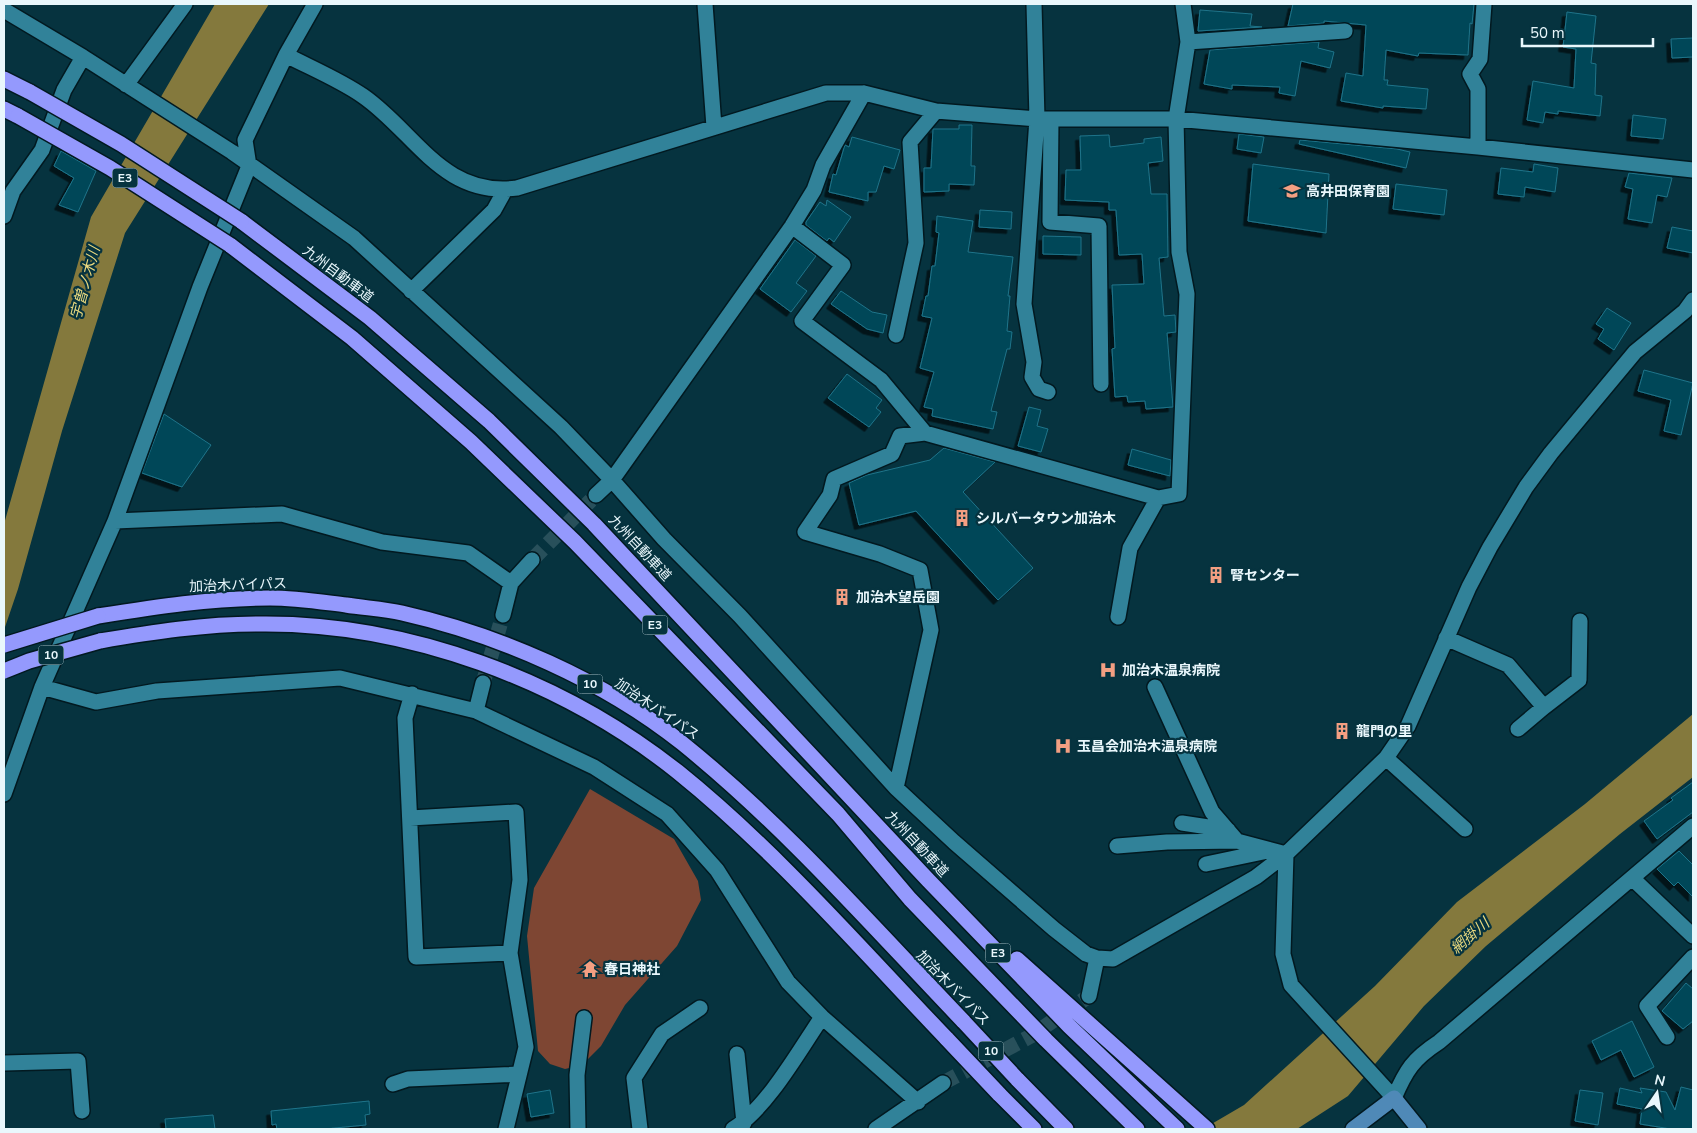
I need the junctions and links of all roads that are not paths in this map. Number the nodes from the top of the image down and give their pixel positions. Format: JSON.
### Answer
{"nodes":[{"id":1,"x":185,"y":4,"type":"edge"},
{"id":2,"x":314,"y":4,"type":"edge"},
{"id":3,"x":705,"y":4,"type":"edge"},
{"id":4,"x":1034,"y":4,"type":"edge"},
{"id":5,"x":1183,"y":4,"type":"edge"},
{"id":6,"x":1484,"y":4,"type":"edge"},
{"id":7,"x":4,"y":10,"type":"edge"},
{"id":8,"x":1345,"y":31,"type":"dead end"},
{"id":9,"x":1188,"y":42,"type":"junction"},
{"id":10,"x":286,"y":54,"type":"junction"},
{"id":11,"x":83,"y":57,"type":"junction"},
{"id":12,"x":4,"y":79,"type":"edge"},
{"id":13,"x":130,"y":88,"type":"junction"},
{"id":14,"x":864,"y":93,"type":"junction"},
{"id":15,"x":4,"y":109,"type":"edge"},
{"id":16,"x":936,"y":111,"type":"junction"},
{"id":17,"x":1044,"y":119,"type":"junction"},
{"id":18,"x":1176,"y":119,"type":"junction"},
{"id":19,"x":714,"y":127,"type":"junction"},
{"id":20,"x":1478,"y":146,"type":"junction"},
{"id":21,"x":249,"y":166,"type":"junction"},
{"id":22,"x":1693,"y":170,"type":"edge"},
{"id":23,"x":8,"y":190,"type":"edge"},
{"id":24,"x":505,"y":190,"type":"junction"},
{"id":25,"x":4,"y":216,"type":"edge"},
{"id":26,"x":792,"y":226,"type":"junction"},
{"id":27,"x":411,"y":291,"type":"junction"},
{"id":28,"x":1693,"y":300,"type":"edge"},
{"id":29,"x":896,"y":335,"type":"dead end"},
{"id":30,"x":1101,"y":384,"type":"dead end"},
{"id":31,"x":1048,"y":392,"type":"dead end"},
{"id":32,"x":925,"y":433,"type":"junction"},
{"id":33,"x":612,"y":480,"type":"junction"},
{"id":34,"x":596,"y":494,"type":"tunnel mouth"},
{"id":35,"x":1158,"y":498,"type":"junction"},
{"id":36,"x":115,"y":521,"type":"junction"},
{"id":37,"x":532,"y":560,"type":"tunnel mouth"},
{"id":38,"x":511,"y":583,"type":"junction"},
{"id":39,"x":503,"y":615,"type":"tunnel mouth"},
{"id":40,"x":1118,"y":617,"type":"dead end"},
{"id":41,"x":1580,"y":621,"type":"dead end"},
{"id":42,"x":1446,"y":638,"type":"junction"},
{"id":43,"x":4,"y":645,"type":"edge"},
{"id":44,"x":4,"y":671,"type":"edge"},
{"id":45,"x":483,"y":683,"type":"tunnel mouth"},
{"id":46,"x":42,"y":687,"type":"junction"},
{"id":47,"x":1155,"y":687,"type":"dead end"},
{"id":48,"x":412,"y":694,"type":"junction"},
{"id":49,"x":1544,"y":707,"type":"junction"},
{"id":50,"x":476,"y":711,"type":"junction"},
{"id":51,"x":1518,"y":729,"type":"dead end"},
{"id":52,"x":1386,"y":758,"type":"junction"},
{"id":53,"x":896,"y":788,"type":"junction"},
{"id":54,"x":4,"y":794,"type":"edge"},
{"id":55,"x":410,"y":818,"type":"junction"},
{"id":56,"x":1182,"y":823,"type":"dead end"},
{"id":57,"x":1693,"y":826,"type":"edge"},
{"id":58,"x":1465,"y":830,"type":"dead end"},
{"id":59,"x":1232,"y":836,"type":"junction"},
{"id":60,"x":1117,"y":846,"type":"dead end"},
{"id":61,"x":1279,"y":852,"type":"junction"},
{"id":62,"x":1206,"y":864,"type":"dead end"},
{"id":63,"x":1632,"y":878,"type":"junction"},
{"id":64,"x":928,"y":880,"type":"junction"},
{"id":65,"x":1693,"y":936,"type":"edge"},
{"id":66,"x":510,"y":953,"type":"junction"},
{"id":67,"x":1693,"y":957,"type":"edge"},
{"id":68,"x":1097,"y":958,"type":"junction"},
{"id":69,"x":1089,"y":996,"type":"tunnel mouth"},
{"id":70,"x":700,"y":1008,"type":"dead end"},
{"id":71,"x":822,"y":1017,"type":"junction"},
{"id":72,"x":584,"y":1018,"type":"dead end"},
{"id":73,"x":1667,"y":1037,"type":"dead end"},
{"id":74,"x":737,"y":1054,"type":"dead end"},
{"id":75,"x":4,"y":1063,"type":"edge"},
{"id":76,"x":519,"y":1074,"type":"junction"},
{"id":77,"x":393,"y":1084,"type":"dead end"},
{"id":78,"x":943,"y":1084,"type":"tunnel mouth"},
{"id":79,"x":1394,"y":1098,"type":"junction"},
{"id":80,"x":918,"y":1102,"type":"junction"},
{"id":81,"x":82,"y":1111,"type":"dead end"},
{"id":82,"x":896,"y":1123,"type":"edge"},
{"id":83,"x":738,"y":1126,"type":"edge"},
{"id":84,"x":506,"y":1129,"type":"edge"},
{"id":85,"x":578,"y":1129,"type":"edge"},
{"id":86,"x":640,"y":1129,"type":"edge"},
{"id":87,"x":876,"y":1129,"type":"edge"},
{"id":88,"x":1034,"y":1129,"type":"edge"},
{"id":89,"x":1066,"y":1129,"type":"edge"},
{"id":90,"x":1137,"y":1129,"type":"edge"},
{"id":91,"x":1177,"y":1129,"type":"edge"},
{"id":92,"x":1207,"y":1129,"type":"edge"},
{"id":93,"x":1354,"y":1129,"type":"edge"},
{"id":94,"x":1419,"y":1129,"type":"edge"}],
"edges":[{"from":1,"to":13,"type":"street"},
{"from":2,"to":10,"type":"street"},
{"from":3,"to":19,"type":"street"},
{"from":4,"to":17,"type":"street"},
{"from":5,"to":9,"type":"street"},
{"from":6,"to":20,"type":"street"},
{"from":7,"to":11,"type":"street"},
{"from":8,"to":9,"type":"street"},
{"from":9,"to":18,"type":"street"},
{"from":10,"to":21,"type":"street"},
{"from":10,"to":24,"type":"street"},
{"from":11,"to":13,"type":"street"},
{"from":11,"to":23,"type":"street"},
{"from":12,"to":64,"type":"highway","name":"九州自動車道","number":"E3","bridge":true},
{"from":13,"to":21,"type":"street"},
{"from":14,"to":16,"type":"street"},
{"from":14,"to":19,"type":"street"},
{"from":14,"to":26,"type":"street"},
{"from":15,"to":90,"type":"highway","number":"E3","bridge":true},
{"from":16,"to":17,"type":"street"},
{"from":16,"to":29,"type":"street"},
{"from":17,"to":18,"type":"street"},
{"from":17,"to":30,"type":"street"},
{"from":17,"to":31,"type":"street"},
{"from":18,"to":20,"type":"street"},
{"from":18,"to":35,"type":"street"},
{"from":19,"to":24,"type":"street"},
{"from":20,"to":22,"type":"street"},
{"from":21,"to":27,"type":"street"},
{"from":21,"to":36,"type":"street"},
{"from":23,"to":25,"type":"street"},
{"from":24,"to":27,"type":"street"},
{"from":26,"to":32,"type":"street"},
{"from":26,"to":33,"type":"street"},
{"from":27,"to":33,"type":"street"},
{"from":28,"to":42,"type":"street"},
{"from":32,"to":35,"type":"street"},
{"from":32,"to":53,"type":"street"},
{"from":33,"to":34,"type":"street"},
{"from":33,"to":53,"type":"street"},
{"from":35,"to":40,"type":"street"},
{"from":36,"to":38,"type":"street"},
{"from":36,"to":46,"type":"street"},
{"from":37,"to":38,"type":"street"},
{"from":38,"to":39,"type":"street"},
{"from":41,"to":49,"type":"street"},
{"from":42,"to":49,"type":"street"},
{"from":42,"to":52,"type":"street"},
{"from":43,"to":89,"type":"highway","name":"加治木バイパス","number":"10","bridge":true},
{"from":44,"to":88,"type":"highway","number":"10","bridge":true},
{"from":45,"to":50,"type":"street"},
{"from":46,"to":48,"type":"street"},
{"from":46,"to":54,"type":"street"},
{"from":47,"to":59,"type":"street"},
{"from":48,"to":50,"type":"street"},
{"from":48,"to":55,"type":"street"},
{"from":49,"to":51,"type":"street"},
{"from":50,"to":71,"type":"street"},
{"from":52,"to":58,"type":"street"},
{"from":52,"to":61,"type":"street"},
{"from":53,"to":68,"type":"street"},
{"from":55,"to":66,"type":"street"},
{"from":55,"to":66,"type":"street"},
{"from":56,"to":59,"type":"street"},
{"from":57,"to":63,"type":"street"},
{"from":59,"to":60,"type":"street"},
{"from":59,"to":61,"type":"street"},
{"from":61,"to":62,"type":"street"},
{"from":61,"to":68,"type":"street"},
{"from":61,"to":79,"type":"street"},
{"from":63,"to":65,"type":"street"},
{"from":63,"to":79,"type":"street"},
{"from":64,"to":91,"type":"highway","name":"九州自動車道","number":"E3"},
{"from":64,"to":92,"type":"highway"},
{"from":66,"to":76,"type":"street"},
{"from":67,"to":73,"type":"street"},
{"from":68,"to":69,"type":"street"},
{"from":70,"to":86,"type":"street"},
{"from":71,"to":80,"type":"street"},
{"from":71,"to":83,"type":"street"},
{"from":72,"to":85,"type":"street"},
{"from":74,"to":83,"type":"street"},
{"from":75,"to":81,"type":"street"},
{"from":76,"to":77,"type":"street"},
{"from":76,"to":84,"type":"street"},
{"from":78,"to":80,"type":"street"},
{"from":79,"to":93,"type":"street"},
{"from":79,"to":94,"type":"street"},
{"from":80,"to":82,"type":"street"},
{"from":82,"to":87,"type":"street"}]}
